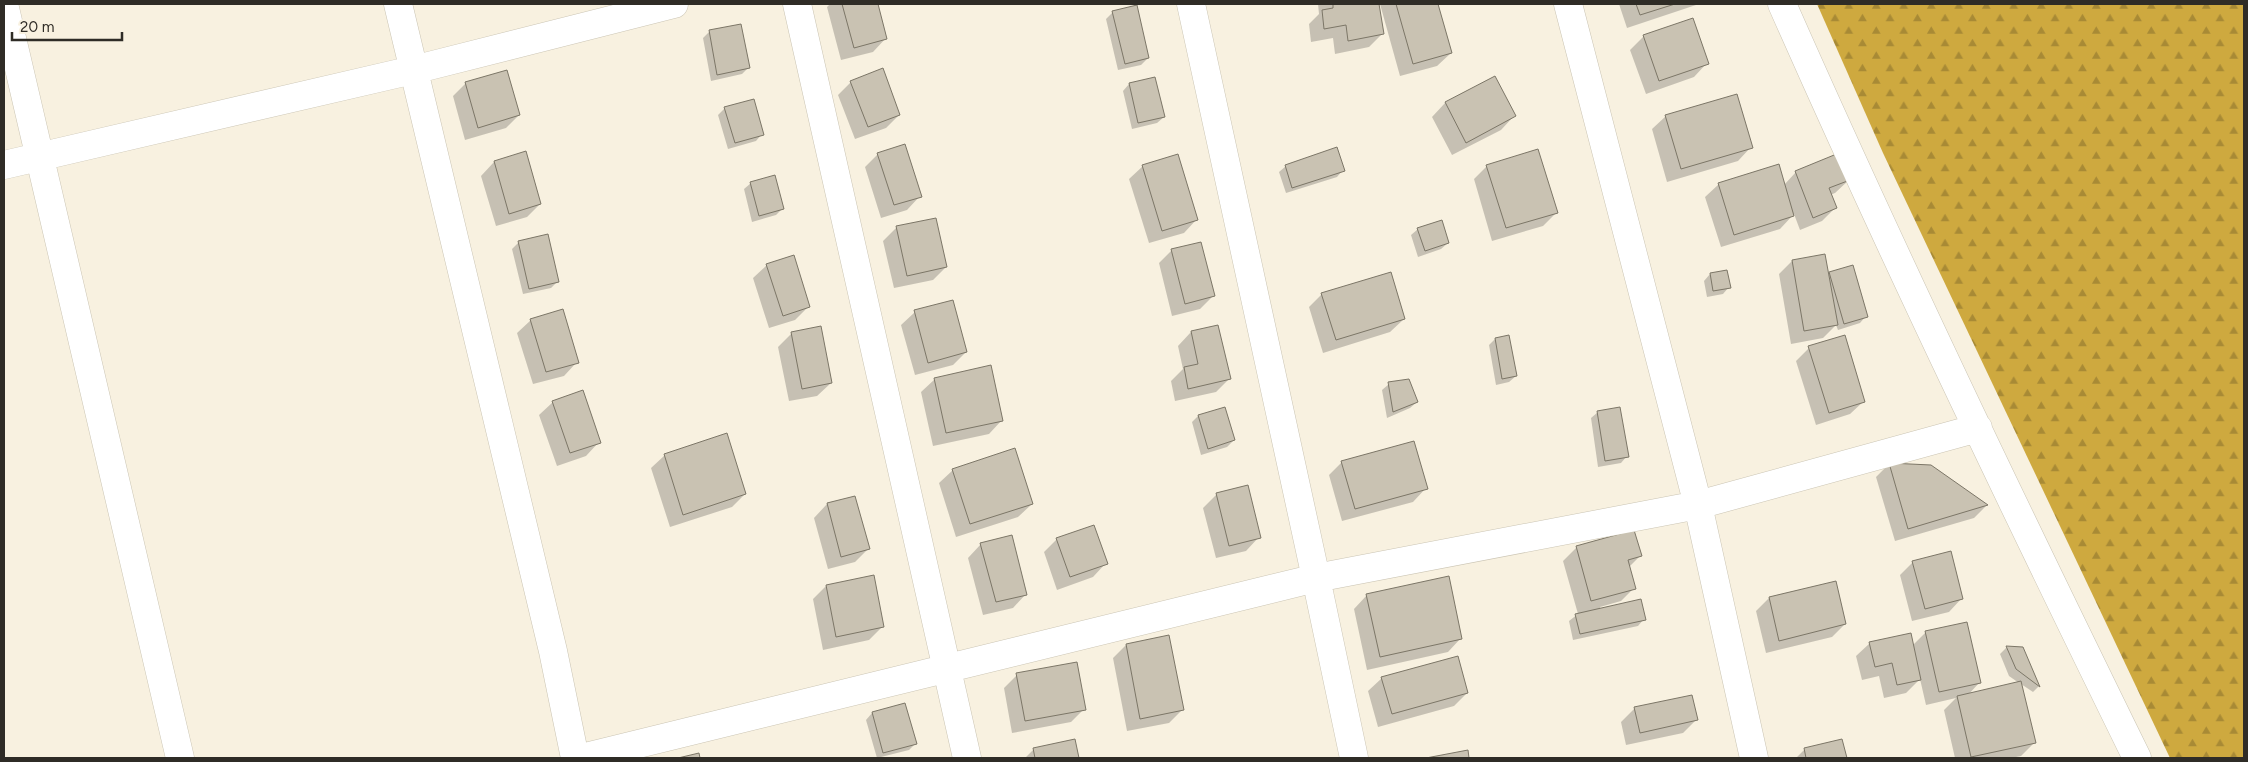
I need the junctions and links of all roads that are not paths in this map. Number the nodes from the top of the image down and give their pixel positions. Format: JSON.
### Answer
{"nodes":[{"id":1,"x":4,"y":4,"type":"edge"},
{"id":2,"x":398,"y":4,"type":"edge"},
{"id":3,"x":674,"y":4,"type":"edge"},
{"id":4,"x":797,"y":4,"type":"edge"},
{"id":5,"x":1190,"y":4,"type":"edge"},
{"id":6,"x":1568,"y":4,"type":"edge"},
{"id":7,"x":1782,"y":4,"type":"edge"},
{"id":8,"x":413,"y":70,"type":"junction"},
{"id":9,"x":40,"y":157,"type":"junction"},
{"id":10,"x":4,"y":165,"type":"edge"},
{"id":11,"x":1978,"y":428,"type":"junction"},
{"id":12,"x":1698,"y":505,"type":"junction"},
{"id":13,"x":1316,"y":578,"type":"junction"},
{"id":14,"x":946,"y":668,"type":"junction"},
{"id":15,"x":180,"y":758,"type":"edge"},
{"id":16,"x":575,"y":758,"type":"edge"},
{"id":17,"x":581,"y":758,"type":"edge"},
{"id":18,"x":967,"y":758,"type":"edge"},
{"id":19,"x":1354,"y":758,"type":"edge"},
{"id":20,"x":1754,"y":758,"type":"edge"},
{"id":21,"x":2136,"y":758,"type":"edge"}],
"edges":[{"from":1,"to":9,"type":"street"},
{"from":2,"to":8,"type":"street"},
{"from":3,"to":8,"type":"street"},
{"from":4,"to":14,"type":"street"},
{"from":5,"to":13,"type":"street"},
{"from":6,"to":12,"type":"street"},
{"from":7,"to":11,"type":"street"},
{"from":8,"to":9,"type":"street"},
{"from":8,"to":16,"type":"street"},
{"from":9,"to":10,"type":"street"},
{"from":9,"to":15,"type":"street"},
{"from":11,"to":12,"type":"street"},
{"from":11,"to":21,"type":"street"},
{"from":12,"to":13,"type":"street"},
{"from":12,"to":20,"type":"street"},
{"from":13,"to":14,"type":"street"},
{"from":13,"to":19,"type":"street"},
{"from":14,"to":17,"type":"street"},
{"from":14,"to":18,"type":"street"}]}
